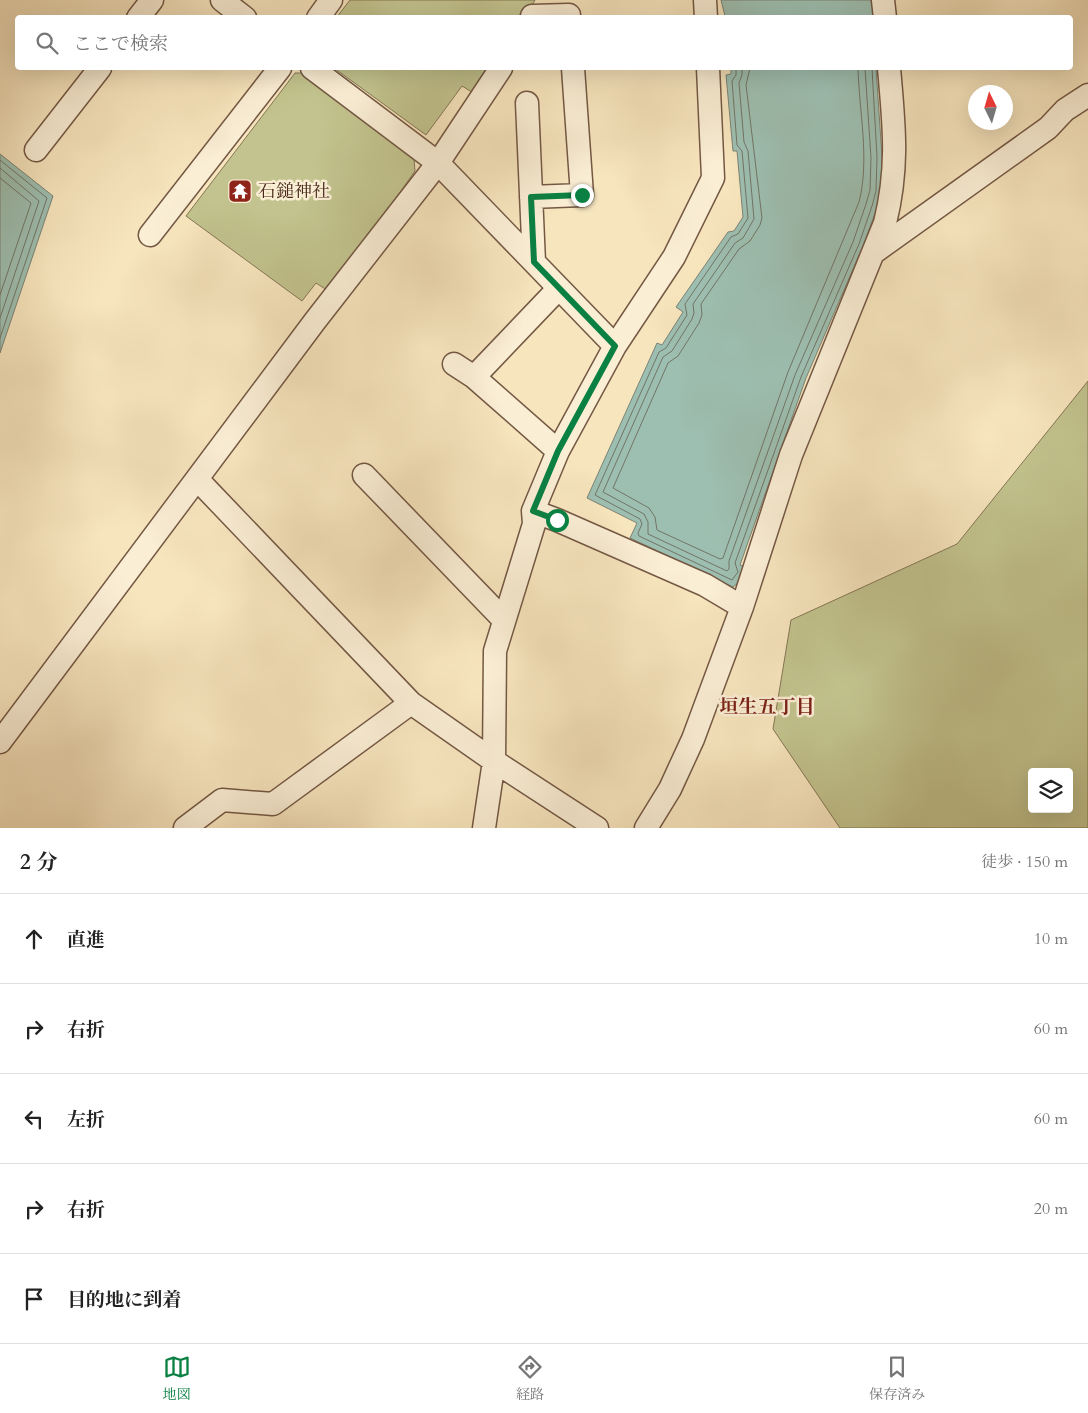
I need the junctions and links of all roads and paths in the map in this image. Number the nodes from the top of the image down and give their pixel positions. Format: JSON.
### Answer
{"nodes":[{"id":1,"x":152,"y":0,"type":"edge"},
{"id":2,"x":222,"y":0,"type":"edge"},
{"id":3,"x":331,"y":0,"type":"edge"},
{"id":4,"x":705,"y":0,"type":"edge"},
{"id":5,"x":883,"y":0,"type":"edge"},
{"id":6,"x":534,"y":11,"type":"edge"},
{"id":7,"x":140,"y":15,"type":"edge"},
{"id":8,"x":242,"y":15,"type":"edge"},
{"id":9,"x":320,"y":15,"type":"edge"},
{"id":10,"x":569,"y":15,"type":"edge"},
{"id":11,"x":706,"y":15,"type":"edge"},
{"id":12,"x":885,"y":15,"type":"edge"},
{"id":13,"x":98,"y":70,"type":"edge"},
{"id":14,"x":278,"y":70,"type":"edge"},
{"id":15,"x":315,"y":70,"type":"edge"},
{"id":16,"x":501,"y":70,"type":"edge"},
{"id":17,"x":573,"y":70,"type":"edge"},
{"id":18,"x":708,"y":70,"type":"edge"},
{"id":19,"x":889,"y":70,"type":"edge"},
{"id":20,"x":1088,"y":95,"type":"edge"},
{"id":21,"x":528,"y":103,"type":"dead end"},
{"id":22,"x":36,"y":150,"type":"dead end"},
{"id":23,"x":438,"y":163,"type":"junction"},
{"id":24,"x":531,"y":197,"type":"junction"},
{"id":25,"x":150,"y":235,"type":"dead end"},
{"id":26,"x":872,"y":253,"type":"junction"},
{"id":27,"x":534,"y":262,"type":"junction"},
{"id":28,"x":559,"y":288,"type":"junction"},
{"id":29,"x":615,"y":346,"type":"junction"},
{"id":30,"x":454,"y":364,"type":"dead end"},
{"id":31,"x":474,"y":377,"type":"junction"},
{"id":32,"x":558,"y":451,"type":"junction"},
{"id":33,"x":364,"y":475,"type":"dead end"},
{"id":34,"x":197,"y":480,"type":"junction"},
{"id":35,"x":533,"y":511,"type":"junction"},
{"id":36,"x":742,"y":607,"type":"junction"},
{"id":37,"x":504,"y":620,"type":"junction"},
{"id":38,"x":411,"y":703,"type":"junction"},
{"id":39,"x":0,"y":742,"type":"edge"},
{"id":40,"x":494,"y":761,"type":"junction"},
{"id":41,"x":184,"y":828,"type":"edge"},
{"id":42,"x":484,"y":828,"type":"edge"},
{"id":43,"x":597,"y":828,"type":"edge"},
{"id":44,"x":646,"y":828,"type":"edge"}],
"edges":[{"from":1,"to":7,"type":"street"},
{"from":2,"to":8,"type":"street"},
{"from":3,"to":9,"type":"street"},
{"from":4,"to":11,"type":"street"},
{"from":5,"to":12,"type":"street"},
{"from":6,"to":10,"type":"street"},
{"from":13,"to":22,"type":"street"},
{"from":14,"to":25,"type":"street"},
{"from":15,"to":23,"type":"street"},
{"from":16,"to":23,"type":"street"},
{"from":17,"to":24,"type":"street"},
{"from":18,"to":29,"type":"street"},
{"from":19,"to":26,"type":"street"},
{"from":20,"to":26,"type":"street"},
{"from":21,"to":24,"type":"street"},
{"from":23,"to":27,"type":"street"},
{"from":23,"to":34,"type":"street"},
{"from":24,"to":27,"type":"street"},
{"from":26,"to":36,"type":"street"},
{"from":27,"to":28,"type":"street"},
{"from":28,"to":29,"type":"street"},
{"from":28,"to":31,"type":"street"},
{"from":29,"to":32,"type":"street"},
{"from":30,"to":31,"type":"street"},
{"from":31,"to":32,"type":"street"},
{"from":32,"to":35,"type":"street"},
{"from":33,"to":37,"type":"street"},
{"from":34,"to":38,"type":"street"},
{"from":34,"to":39,"type":"street"},
{"from":35,"to":36,"type":"street"},
{"from":35,"to":37,"type":"street"},
{"from":36,"to":44,"type":"street"},
{"from":37,"to":40,"type":"street"},
{"from":38,"to":40,"type":"street"},
{"from":38,"to":41,"type":"street"},
{"from":40,"to":42,"type":"street"},
{"from":40,"to":43,"type":"street"}]}
